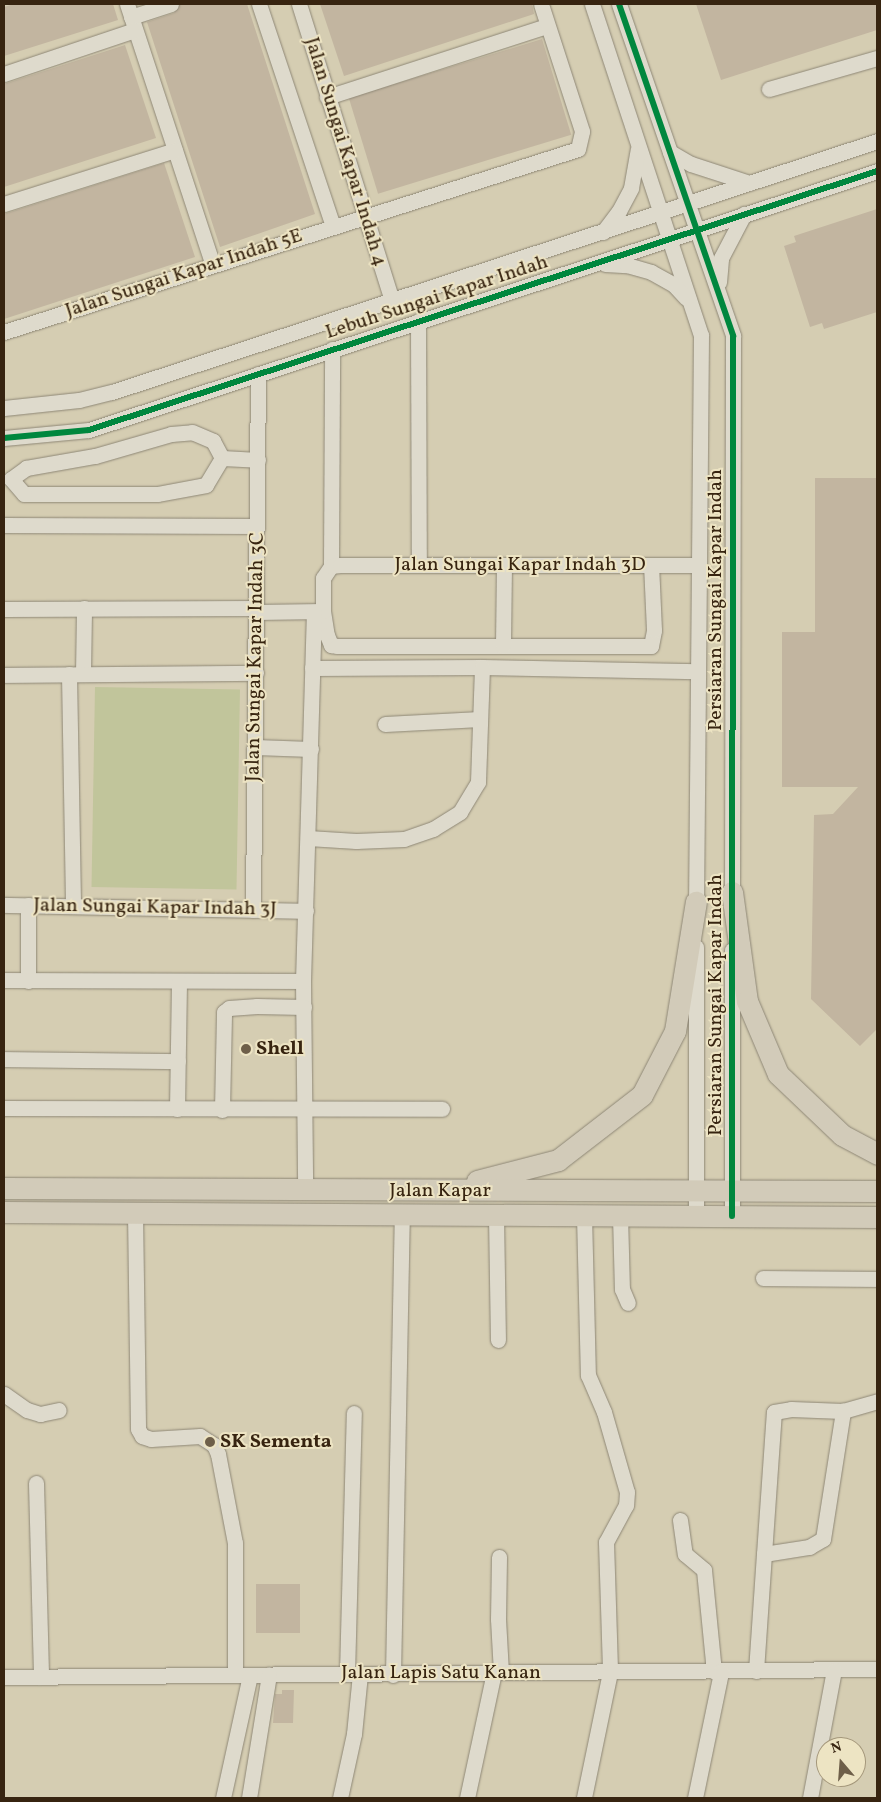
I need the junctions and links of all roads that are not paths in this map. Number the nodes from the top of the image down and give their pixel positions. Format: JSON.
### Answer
{"nodes":[{"id":1,"x":171,"y":4,"type":"edge"},
{"id":2,"x":259,"y":4,"type":"edge"},
{"id":3,"x":299,"y":4,"type":"edge"},
{"id":4,"x":540,"y":4,"type":"edge"},
{"id":5,"x":592,"y":4,"type":"edge"},
{"id":6,"x":620,"y":4,"type":"edge"},
{"id":7,"x":131,"y":17,"type":"edge"},
{"id":8,"x":547,"y":26,"type":"junction"},
{"id":9,"x":877,"y":58,"type":"edge"},
{"id":10,"x":4,"y":74,"type":"edge"},
{"id":11,"x":769,"y":89,"type":"dead end"},
{"id":12,"x":327,"y":97,"type":"junction"},
{"id":13,"x":877,"y":141,"type":"edge"},
{"id":14,"x":639,"y":146,"type":"junction"},
{"id":15,"x":175,"y":150,"type":"junction"},
{"id":16,"x":670,"y":152,"type":"junction"},
{"id":17,"x":877,"y":171,"type":"edge"},
{"id":18,"x":749,"y":183,"type":"junction"},
{"id":19,"x":688,"y":203,"type":"junction"},
{"id":20,"x":4,"y":204,"type":"edge"},
{"id":21,"x":661,"y":212,"type":"junction"},
{"id":22,"x":744,"y":214,"type":"junction"},
{"id":23,"x":366,"y":217,"type":"junction"},
{"id":24,"x":333,"y":227,"type":"junction"},
{"id":25,"x":698,"y":230,"type":"junction"},
{"id":26,"x":604,"y":232,"type":"junction"},
{"id":27,"x":669,"y":239,"type":"junction"},
{"id":28,"x":212,"y":264,"type":"junction"},
{"id":29,"x":594,"y":264,"type":"junction"},
{"id":30,"x":719,"y":288,"type":"junction"},
{"id":31,"x":392,"y":300,"type":"junction"},
{"id":32,"x":691,"y":303,"type":"junction"},
{"id":33,"x":418,"y":321,"type":"junction"},
{"id":34,"x":4,"y":332,"type":"edge"},
{"id":35,"x":332,"y":349,"type":"junction"},
{"id":36,"x":258,"y":374,"type":"junction"},
{"id":37,"x":4,"y":408,"type":"edge"},
{"id":38,"x":4,"y":438,"type":"edge"},
{"id":39,"x":222,"y":458,"type":"junction"},
{"id":40,"x":258,"y":460,"type":"junction"},
{"id":41,"x":4,"y":525,"type":"edge"},
{"id":42,"x":257,"y":526,"type":"junction"},
{"id":43,"x":336,"y":565,"type":"junction"},
{"id":44,"x":419,"y":565,"type":"junction"},
{"id":45,"x":651,"y":565,"type":"junction"},
{"id":46,"x":699,"y":565,"type":"junction"},
{"id":47,"x":504,"y":566,"type":"junction"},
{"id":48,"x":84,"y":608,"type":"junction"},
{"id":49,"x":4,"y":609,"type":"edge"},
{"id":50,"x":256,"y":610,"type":"junction"},
{"id":51,"x":318,"y":611,"type":"junction"},
{"id":52,"x":503,"y":646,"type":"junction"},
{"id":53,"x":482,"y":667,"type":"junction"},
{"id":54,"x":312,"y":668,"type":"junction"},
{"id":55,"x":698,"y":671,"type":"junction"},
{"id":56,"x":256,"y":673,"type":"junction"},
{"id":57,"x":4,"y":674,"type":"edge"},
{"id":58,"x":76,"y":674,"type":"junction"},
{"id":59,"x":480,"y":719,"type":"junction"},
{"id":60,"x":385,"y":724,"type":"dead end"},
{"id":61,"x":255,"y":747,"type":"junction"},
{"id":62,"x":311,"y":749,"type":"junction"},
{"id":63,"x":308,"y":838,"type":"junction"},
{"id":64,"x":732,"y":892,"type":"junction"},
{"id":65,"x":696,"y":902,"type":"junction"},
{"id":66,"x":4,"y":905,"type":"edge"},
{"id":67,"x":28,"y":906,"type":"junction"},
{"id":68,"x":73,"y":906,"type":"junction"},
{"id":69,"x":253,"y":910,"type":"junction"},
{"id":70,"x":306,"y":911,"type":"junction"},
{"id":71,"x":4,"y":980,"type":"edge"},
{"id":72,"x":28,"y":981,"type":"junction"},
{"id":73,"x":303,"y":981,"type":"junction"},
{"id":74,"x":179,"y":982,"type":"junction"},
{"id":75,"x":304,"y":1007,"type":"junction"},
{"id":76,"x":4,"y":1059,"type":"edge"},
{"id":77,"x":178,"y":1060,"type":"junction"},
{"id":78,"x":4,"y":1108,"type":"edge"},
{"id":79,"x":442,"y":1108,"type":"dead end"},
{"id":80,"x":177,"y":1109,"type":"junction"},
{"id":81,"x":222,"y":1110,"type":"junction"},
{"id":82,"x":302,"y":1111,"type":"junction"},
{"id":83,"x":877,"y":1154,"type":"edge"},
{"id":84,"x":4,"y":1188,"type":"edge"},
{"id":85,"x":305,"y":1188,"type":"junction"},
{"id":86,"x":373,"y":1190,"type":"junction"},
{"id":87,"x":697,"y":1191,"type":"junction"},
{"id":88,"x":732,"y":1191,"type":"junction"},
{"id":89,"x":877,"y":1191,"type":"edge"},
{"id":90,"x":4,"y":1212,"type":"edge"},
{"id":91,"x":135,"y":1212,"type":"junction"},
{"id":92,"x":402,"y":1214,"type":"junction"},
{"id":93,"x":496,"y":1215,"type":"junction"},
{"id":94,"x":584,"y":1215,"type":"junction"},
{"id":95,"x":620,"y":1215,"type":"junction"},
{"id":96,"x":696,"y":1216,"type":"junction"},
{"id":97,"x":732,"y":1216,"type":"junction"},
{"id":98,"x":877,"y":1217,"type":"edge"},
{"id":99,"x":762,"y":1278,"type":"dead end"},
{"id":100,"x":877,"y":1279,"type":"edge"},
{"id":101,"x":628,"y":1303,"type":"dead end"},
{"id":102,"x":498,"y":1340,"type":"dead end"},
{"id":103,"x":4,"y":1394,"type":"edge"},
{"id":104,"x":877,"y":1402,"type":"edge"},
{"id":105,"x":59,"y":1410,"type":"dead end"},
{"id":106,"x":843,"y":1411,"type":"junction"},
{"id":107,"x":354,"y":1413,"type":"dead end"},
{"id":108,"x":36,"y":1483,"type":"dead end"},
{"id":109,"x":680,"y":1520,"type":"dead end"},
{"id":110,"x":764,"y":1554,"type":"junction"},
{"id":111,"x":499,"y":1557,"type":"dead end"},
{"id":112,"x":877,"y":1669,"type":"edge"},
{"id":113,"x":834,"y":1670,"type":"junction"},
{"id":114,"x":756,"y":1671,"type":"junction"},
{"id":115,"x":498,"y":1672,"type":"junction"},
{"id":116,"x":610,"y":1672,"type":"junction"},
{"id":117,"x":718,"y":1672,"type":"junction"},
{"id":118,"x":354,"y":1674,"type":"junction"},
{"id":119,"x":243,"y":1675,"type":"junction"},
{"id":120,"x":269,"y":1675,"type":"junction"},
{"id":121,"x":393,"y":1675,"type":"junction"},
{"id":122,"x":4,"y":1677,"type":"edge"},
{"id":123,"x":40,"y":1677,"type":"junction"},
{"id":124,"x":223,"y":1798,"type":"edge"},
{"id":125,"x":249,"y":1798,"type":"edge"},
{"id":126,"x":340,"y":1798,"type":"edge"},
{"id":127,"x":467,"y":1798,"type":"edge"},
{"id":128,"x":584,"y":1798,"type":"edge"},
{"id":129,"x":695,"y":1798,"type":"edge"},
{"id":130,"x":810,"y":1798,"type":"edge"}],
"edges":[{"from":1,"to":7,"type":"street"},
{"from":2,"to":24,"type":"street","name":"Jalan Sungai Kapar Indah 4"},
{"from":3,"to":12,"type":"street","name":"Jalan Sungai Kapar Indah 4"},
{"from":4,"to":8,"type":"street"},
{"from":5,"to":14,"type":"street","name":"Persiaran Sungai Kapar Indah"},
{"from":6,"to":16,"type":"street","name":"Persiaran Sungai Kapar Indah"},
{"from":7,"to":10,"type":"street"},
{"from":7,"to":15,"type":"street"},
{"from":8,"to":12,"type":"street"},
{"from":8,"to":23,"type":"street","name":"Jalan Sungai Kapar Indah 5E"},
{"from":9,"to":11,"type":"street"},
{"from":12,"to":23,"type":"street","name":"Jalan Sungai Kapar Indah 4"},
{"from":13,"to":18,"type":"street","name":"Lebuh Sungai Kapar Indah"},
{"from":14,"to":21,"type":"street","name":"Persiaran Sungai Kapar Indah"},
{"from":14,"to":26,"type":"street"},
{"from":15,"to":20,"type":"street"},
{"from":15,"to":28,"type":"street"},
{"from":16,"to":18,"type":"street"},
{"from":16,"to":19,"type":"street","name":"Persiaran Sungai Kapar Indah"},
{"from":17,"to":22,"type":"street","name":"Lebuh Sungai Kapar Indah"},
{"from":18,"to":19,"type":"street","name":"Lebuh Sungai Kapar Indah"},
{"from":19,"to":21,"type":"street","name":"Lebuh Sungai Kapar Indah"},
{"from":19,"to":25,"type":"street","name":"Persiaran Sungai Kapar Indah"},
{"from":21,"to":26,"type":"street","name":"Lebuh Sungai Kapar Indah"},
{"from":21,"to":27,"type":"street","name":"Persiaran Sungai Kapar Indah"},
{"from":22,"to":25,"type":"street","name":"Lebuh Sungai Kapar Indah"},
{"from":22,"to":30,"type":"street"},
{"from":23,"to":24,"type":"street","name":"Jalan Sungai Kapar Indah 5E"},
{"from":23,"to":31,"type":"street","name":"Jalan Sungai Kapar Indah 4"},
{"from":24,"to":28,"type":"street","name":"Jalan Sungai Kapar Indah 5E"},
{"from":25,"to":27,"type":"street","name":"Lebuh Sungai Kapar Indah"},
{"from":25,"to":30,"type":"street","name":"Persiaran Sungai Kapar Indah"},
{"from":26,"to":31,"type":"street","name":"Lebuh Sungai Kapar Indah"},
{"from":27,"to":29,"type":"street","name":"Lebuh Sungai Kapar Indah"},
{"from":27,"to":32,"type":"street","name":"Persiaran Sungai Kapar Indah"},
{"from":28,"to":34,"type":"street","name":"Jalan Sungai Kapar Indah 5E"},
{"from":29,"to":32,"type":"street"},
{"from":29,"to":33,"type":"street","name":"Lebuh Sungai Kapar Indah"},
{"from":30,"to":64,"type":"street","name":"Persiaran Sungai Kapar Indah"},
{"from":31,"to":37,"type":"street","name":"Lebuh Sungai Kapar Indah"},
{"from":32,"to":46,"type":"street","name":"Persiaran Sungai Kapar Indah"},
{"from":33,"to":35,"type":"street","name":"Lebuh Sungai Kapar Indah"},
{"from":33,"to":44,"type":"street"},
{"from":35,"to":36,"type":"street","name":"Lebuh Sungai Kapar Indah"},
{"from":35,"to":43,"type":"street"},
{"from":36,"to":38,"type":"street","name":"Lebuh Sungai Kapar Indah"},
{"from":36,"to":40,"type":"street","name":"Jalan Sungai Kapar Indah 3C"},
{"from":39,"to":39,"type":"street"},
{"from":39,"to":40,"type":"street"},
{"from":40,"to":42,"type":"street","name":"Jalan Sungai Kapar Indah 3C"},
{"from":41,"to":42,"type":"street"},
{"from":42,"to":50,"type":"street","name":"Jalan Sungai Kapar Indah 3C"},
{"from":43,"to":44,"type":"street","name":"Jalan Sungai Kapar Indah 3D"},
{"from":43,"to":51,"type":"street"},
{"from":44,"to":47,"type":"street","name":"Jalan Sungai Kapar Indah 3D"},
{"from":45,"to":46,"type":"street","name":"Jalan Sungai Kapar Indah 3D"},
{"from":45,"to":47,"type":"street","name":"Jalan Sungai Kapar Indah 3D"},
{"from":45,"to":52,"type":"street"},
{"from":46,"to":55,"type":"street","name":"Persiaran Sungai Kapar Indah"},
{"from":47,"to":52,"type":"street"},
{"from":48,"to":49,"type":"street"},
{"from":48,"to":50,"type":"street"},
{"from":48,"to":58,"type":"street"},
{"from":50,"to":51,"type":"street"},
{"from":50,"to":56,"type":"street","name":"Jalan Sungai Kapar Indah 3C"},
{"from":51,"to":52,"type":"street"},
{"from":51,"to":54,"type":"street"},
{"from":53,"to":54,"type":"street"},
{"from":53,"to":55,"type":"street"},
{"from":53,"to":59,"type":"street"},
{"from":54,"to":62,"type":"street"},
{"from":55,"to":65,"type":"street","name":"Persiaran Sungai Kapar Indah"},
{"from":56,"to":58,"type":"street"},
{"from":56,"to":61,"type":"street","name":"Jalan Sungai Kapar Indah 3C"},
{"from":57,"to":58,"type":"street"},
{"from":58,"to":68,"type":"street"},
{"from":59,"to":60,"type":"street"},
{"from":59,"to":63,"type":"street"},
{"from":61,"to":62,"type":"street"},
{"from":61,"to":69,"type":"street","name":"Jalan Sungai Kapar Indah 3C"},
{"from":62,"to":63,"type":"street"},
{"from":63,"to":70,"type":"street"},
{"from":64,"to":83,"type":"highway"},
{"from":64,"to":88,"type":"street","name":"Persiaran Sungai Kapar Indah"},
{"from":65,"to":86,"type":"highway"},
{"from":65,"to":87,"type":"street","name":"Persiaran Sungai Kapar Indah"},
{"from":66,"to":67,"type":"street","name":"Jalan Sungai Kapar Indah 3J"},
{"from":67,"to":68,"type":"street","name":"Jalan Sungai Kapar Indah 3J"},
{"from":67,"to":72,"type":"street"},
{"from":68,"to":69,"type":"street","name":"Jalan Sungai Kapar Indah 3J"},
{"from":69,"to":70,"type":"street","name":"Jalan Sungai Kapar Indah 3J"},
{"from":70,"to":73,"type":"street"},
{"from":71,"to":72,"type":"street"},
{"from":72,"to":74,"type":"street"},
{"from":73,"to":74,"type":"street"},
{"from":73,"to":75,"type":"street"},
{"from":74,"to":77,"type":"street"},
{"from":75,"to":81,"type":"street"},
{"from":75,"to":82,"type":"street"},
{"from":76,"to":77,"type":"street"},
{"from":77,"to":80,"type":"street"},
{"from":78,"to":80,"type":"street"},
{"from":79,"to":82,"type":"street"},
{"from":80,"to":81,"type":"street"},
{"from":81,"to":82,"type":"street"},
{"from":82,"to":85,"type":"street"},
{"from":84,"to":85,"type":"highway","name":"Jalan Kapar"},
{"from":85,"to":86,"type":"highway","name":"Jalan Kapar"},
{"from":86,"to":87,"type":"highway","name":"Jalan Kapar"},
{"from":87,"to":88,"type":"highway","name":"Jalan Kapar"},
{"from":87,"to":96,"type":"street","name":"Persiaran Sungai Kapar Indah"},
{"from":88,"to":89,"type":"highway","name":"Jalan Kapar"},
{"from":88,"to":97,"type":"street","name":"Persiaran Sungai Kapar Indah"},
{"from":90,"to":91,"type":"highway","name":"Jalan Kapar"},
{"from":91,"to":92,"type":"highway","name":"Jalan Kapar"},
{"from":91,"to":119,"type":"street"},
{"from":92,"to":93,"type":"highway","name":"Jalan Kapar"},
{"from":92,"to":121,"type":"street"},
{"from":93,"to":94,"type":"highway","name":"Jalan Kapar"},
{"from":93,"to":102,"type":"street"},
{"from":94,"to":95,"type":"highway","name":"Jalan Kapar"},
{"from":94,"to":116,"type":"street"},
{"from":95,"to":96,"type":"highway","name":"Jalan Kapar"},
{"from":95,"to":101,"type":"street"},
{"from":96,"to":97,"type":"highway","name":"Jalan Kapar"},
{"from":97,"to":98,"type":"highway","name":"Jalan Kapar"},
{"from":99,"to":100,"type":"street"},
{"from":103,"to":105,"type":"street"},
{"from":104,"to":106,"type":"street"},
{"from":106,"to":110,"type":"street"},
{"from":106,"to":110,"type":"street"},
{"from":107,"to":118,"type":"street"},
{"from":108,"to":123,"type":"street"},
{"from":109,"to":117,"type":"street"},
{"from":110,"to":114,"type":"street"},
{"from":111,"to":115,"type":"street"},
{"from":112,"to":113,"type":"street","name":"Jalan Lapis Satu Kanan"},
{"from":113,"to":114,"type":"street","name":"Jalan Lapis Satu Kanan"},
{"from":113,"to":130,"type":"street"},
{"from":114,"to":117,"type":"street","name":"Jalan Lapis Satu Kanan"},
{"from":115,"to":116,"type":"street","name":"Jalan Lapis Satu Kanan"},
{"from":115,"to":121,"type":"street","name":"Jalan Lapis Satu Kanan"},
{"from":115,"to":127,"type":"street"},
{"from":116,"to":117,"type":"street","name":"Jalan Lapis Satu Kanan"},
{"from":116,"to":128,"type":"street"},
{"from":117,"to":129,"type":"street"},
{"from":118,"to":120,"type":"street","name":"Jalan Lapis Satu Kanan"},
{"from":118,"to":121,"type":"street","name":"Jalan Lapis Satu Kanan"},
{"from":118,"to":126,"type":"street"},
{"from":119,"to":120,"type":"street","name":"Jalan Lapis Satu Kanan"},
{"from":119,"to":123,"type":"street","name":"Jalan Lapis Satu Kanan"},
{"from":119,"to":124,"type":"street"},
{"from":120,"to":125,"type":"street"},
{"from":122,"to":123,"type":"street","name":"Jalan Lapis Satu Kanan"}]}
